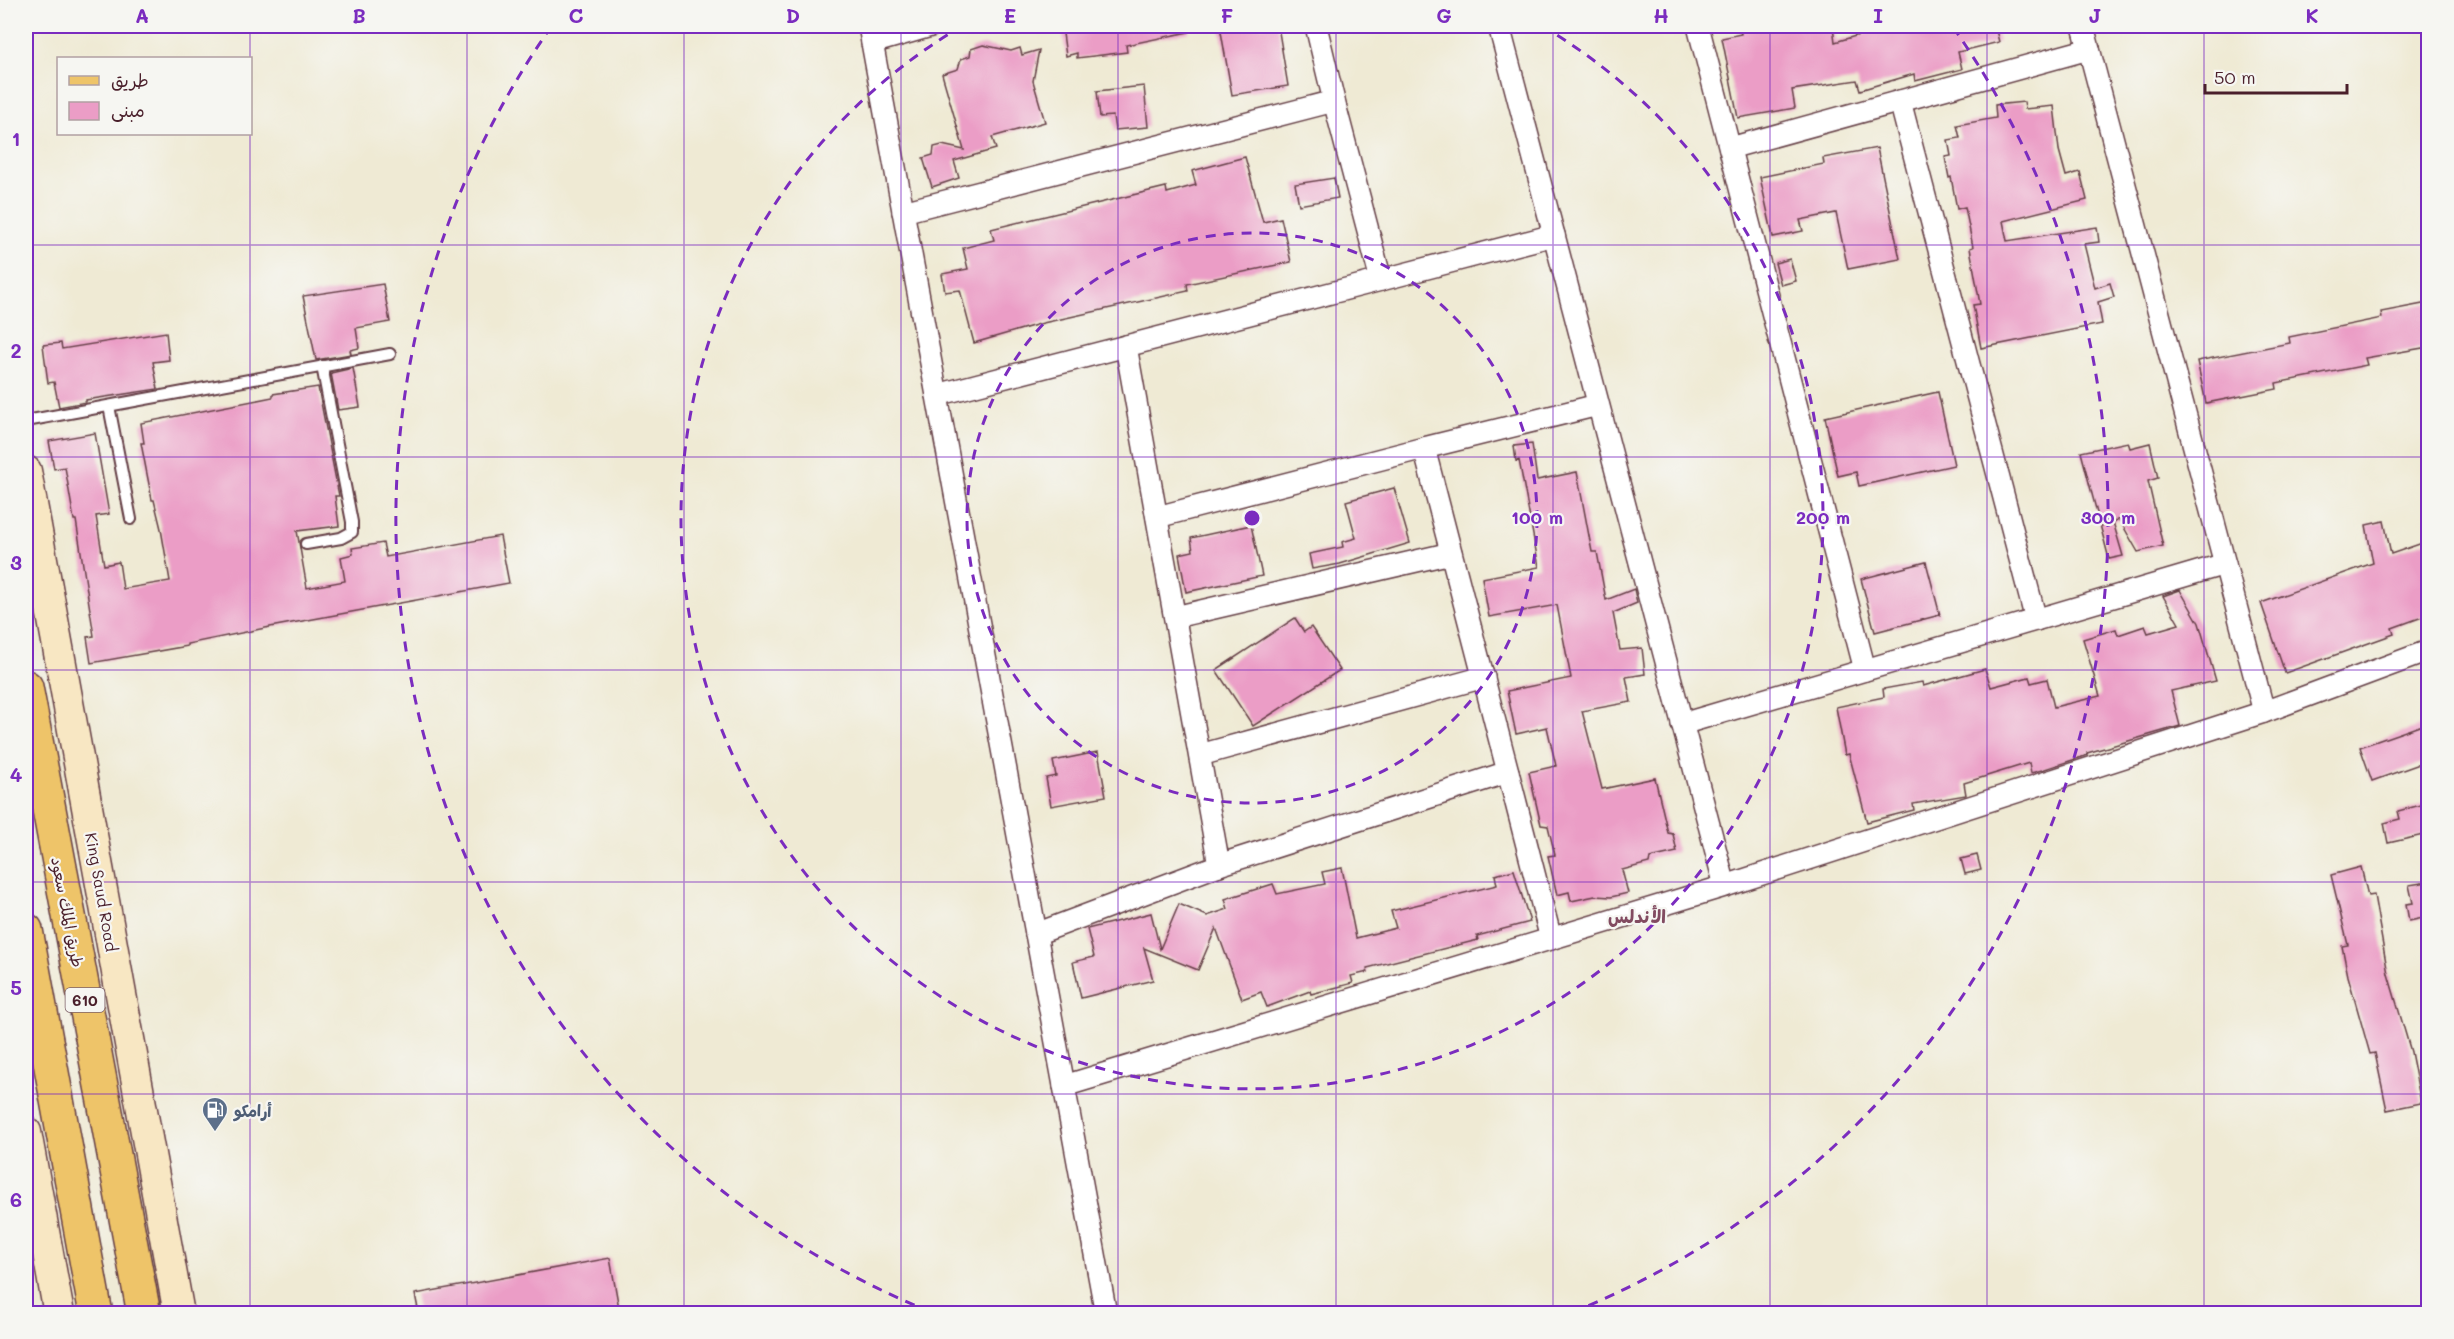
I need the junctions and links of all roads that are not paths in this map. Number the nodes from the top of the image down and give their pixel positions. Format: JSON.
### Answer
{"nodes":[{"id":1,"x":931,"y":26,"type":"edge"},
{"id":2,"x":1316,"y":26,"type":"edge"},
{"id":3,"x":1500,"y":26,"type":"edge"},
{"id":4,"x":1698,"y":26,"type":"edge"},
{"id":5,"x":2083,"y":26,"type":"edge"},
{"id":6,"x":870,"y":34,"type":"edge"},
{"id":7,"x":2089,"y":49,"type":"junction"},
{"id":8,"x":1334,"y":101,"type":"junction"},
{"id":9,"x":1900,"y":101,"type":"junction"},
{"id":10,"x":1730,"y":148,"type":"junction"},
{"id":11,"x":903,"y":212,"type":"junction"},
{"id":12,"x":1554,"y":235,"type":"junction"},
{"id":13,"x":1381,"y":280,"type":"junction"},
{"id":14,"x":1126,"y":346,"type":"junction"},
{"id":15,"x":390,"y":354,"type":"dead end"},
{"id":16,"x":322,"y":366,"type":"junction"},
{"id":17,"x":937,"y":395,"type":"junction"},
{"id":18,"x":1598,"y":405,"type":"junction"},
{"id":19,"x":109,"y":406,"type":"junction"},
{"id":20,"x":26,"y":421,"type":"edge"},
{"id":21,"x":1424,"y":448,"type":"junction"},
{"id":22,"x":26,"y":471,"type":"edge"},
{"id":23,"x":1157,"y":517,"type":"junction"},
{"id":24,"x":131,"y":519,"type":"dead end"},
{"id":25,"x":306,"y":544,"type":"dead end"},
{"id":26,"x":1451,"y":553,"type":"junction"},
{"id":27,"x":2224,"y":564,"type":"junction"},
{"id":28,"x":1175,"y":617,"type":"junction"},
{"id":29,"x":2036,"y":620,"type":"junction"},
{"id":30,"x":2428,"y":651,"type":"edge"},
{"id":31,"x":1865,"y":670,"type":"junction"},
{"id":32,"x":1484,"y":678,"type":"junction"},
{"id":33,"x":26,"y":687,"type":"edge"},
{"id":34,"x":2264,"y":712,"type":"junction"},
{"id":35,"x":1682,"y":724,"type":"junction"},
{"id":36,"x":1200,"y":755,"type":"junction"},
{"id":37,"x":1508,"y":772,"type":"junction"},
{"id":38,"x":1219,"y":865,"type":"junction"},
{"id":39,"x":1725,"y":886,"type":"junction"},
{"id":40,"x":26,"y":930,"type":"edge"},
{"id":41,"x":1036,"y":934,"type":"junction"},
{"id":42,"x":1551,"y":939,"type":"junction"},
{"id":43,"x":1064,"y":1086,"type":"junction"},
{"id":44,"x":26,"y":1132,"type":"edge"},
{"id":45,"x":59,"y":1314,"type":"edge"},
{"id":46,"x":96,"y":1314,"type":"edge"},
{"id":47,"x":144,"y":1314,"type":"edge"},
{"id":48,"x":179,"y":1314,"type":"edge"},
{"id":49,"x":1106,"y":1314,"type":"edge"}],
"edges":[{"from":1,"to":6,"type":"street"},
{"from":2,"to":8,"type":"street"},
{"from":3,"to":12,"type":"street"},
{"from":4,"to":10,"type":"street"},
{"from":5,"to":7,"type":"street"},
{"from":6,"to":11,"type":"street"},
{"from":7,"to":9,"type":"street"},
{"from":7,"to":27,"type":"street"},
{"from":8,"to":11,"type":"street"},
{"from":8,"to":13,"type":"street"},
{"from":9,"to":10,"type":"street"},
{"from":9,"to":29,"type":"street"},
{"from":10,"to":31,"type":"street"},
{"from":11,"to":17,"type":"street"},
{"from":12,"to":13,"type":"street"},
{"from":12,"to":18,"type":"street"},
{"from":13,"to":14,"type":"street"},
{"from":14,"to":17,"type":"street"},
{"from":14,"to":23,"type":"street"},
{"from":15,"to":16,"type":"lane"},
{"from":16,"to":19,"type":"lane"},
{"from":16,"to":25,"type":"lane"},
{"from":17,"to":41,"type":"street"},
{"from":18,"to":21,"type":"street"},
{"from":18,"to":35,"type":"street"},
{"from":19,"to":20,"type":"lane"},
{"from":19,"to":24,"type":"lane"},
{"from":21,"to":23,"type":"street"},
{"from":21,"to":26,"type":"street"},
{"from":22,"to":48,"type":"main road","name":"King Saud Road"},
{"from":23,"to":28,"type":"street"},
{"from":26,"to":28,"type":"street"},
{"from":26,"to":32,"type":"street"},
{"from":27,"to":29,"type":"street"},
{"from":27,"to":34,"type":"street"},
{"from":28,"to":36,"type":"street"},
{"from":29,"to":31,"type":"street"},
{"from":30,"to":34,"type":"street"},
{"from":31,"to":35,"type":"street"},
{"from":32,"to":36,"type":"street"},
{"from":32,"to":37,"type":"street"},
{"from":33,"to":47,"type":"main road","name":"طريق الملك سعود","number":"610"},
{"from":34,"to":39,"type":"street"},
{"from":35,"to":39,"type":"street"},
{"from":36,"to":38,"type":"street"},
{"from":37,"to":38,"type":"street"},
{"from":37,"to":42,"type":"street"},
{"from":38,"to":41,"type":"street"},
{"from":39,"to":42,"type":"street"},
{"from":40,"to":46,"type":"main road","number":"610"},
{"from":41,"to":43,"type":"street"},
{"from":42,"to":43,"type":"street"},
{"from":43,"to":49,"type":"street"},
{"from":44,"to":45,"type":"main road"}]}
